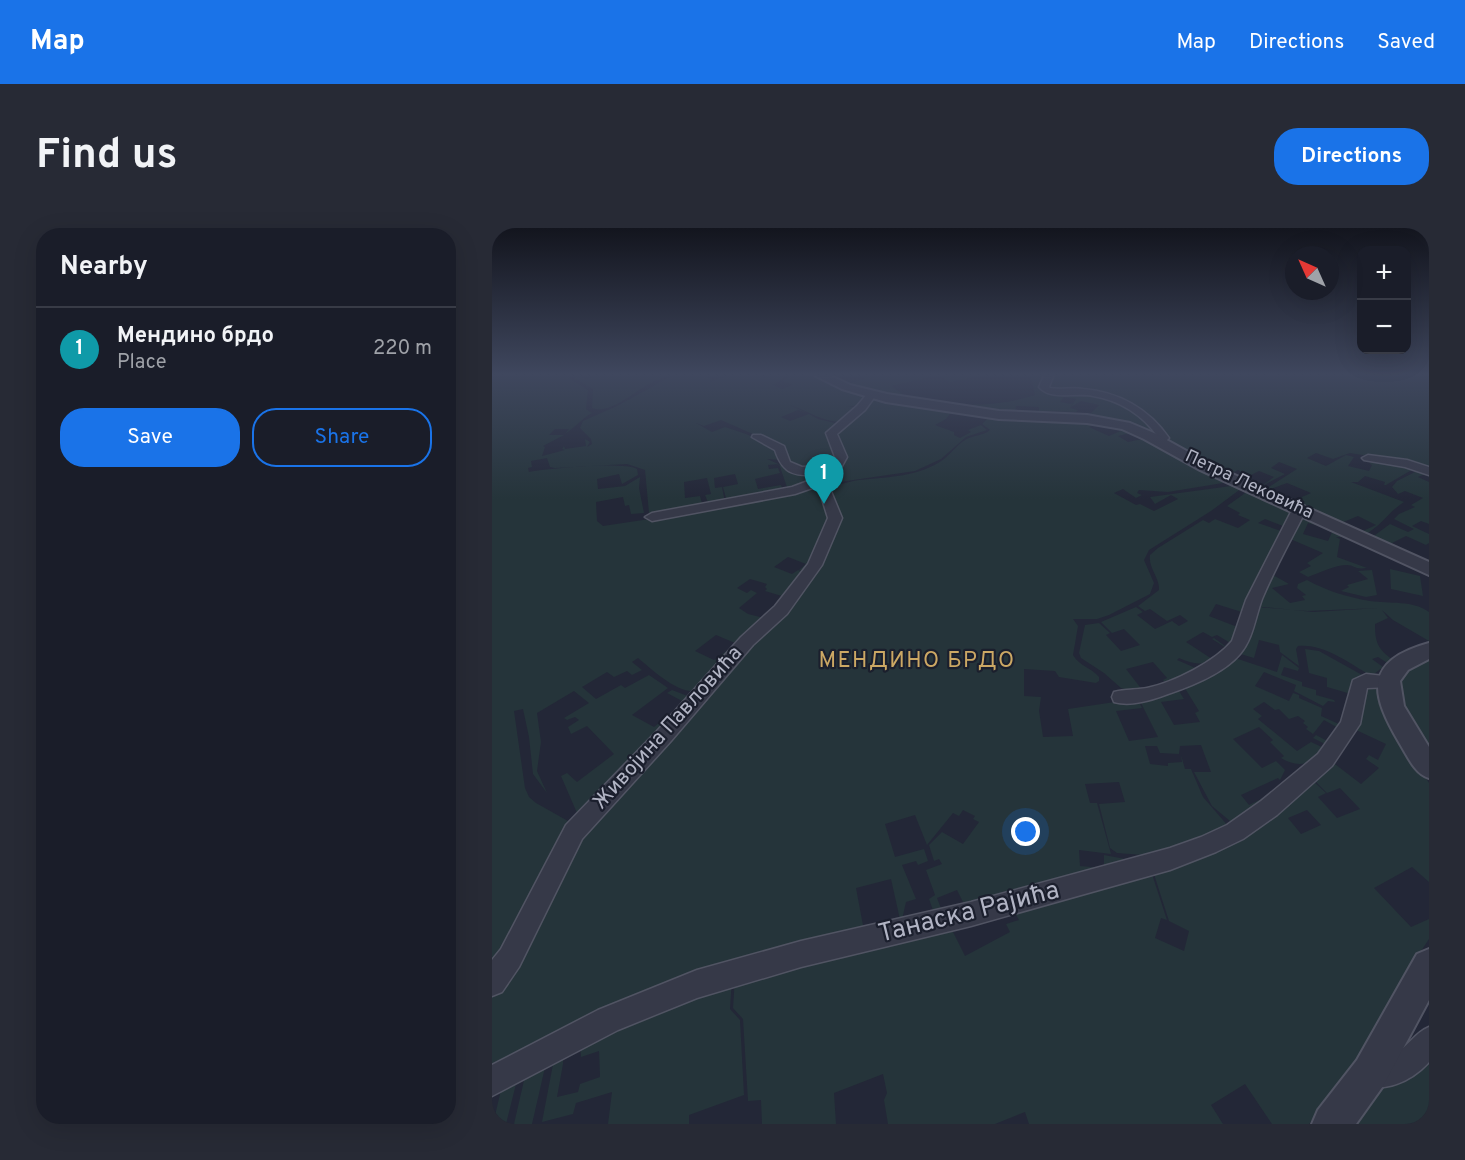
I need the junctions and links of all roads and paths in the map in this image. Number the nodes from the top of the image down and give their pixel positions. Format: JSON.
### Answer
{"nodes":[{"id":1,"x":852,"y":416,"type":"edge"},
{"id":2,"x":1015,"y":416,"type":"edge"},
{"id":3,"x":1145,"y":416,"type":"edge"},
{"id":4,"x":758,"y":437,"type":"dead end"},
{"id":5,"x":1160,"y":441,"type":"junction"},
{"id":6,"x":1368,"y":458,"type":"dead end"},
{"id":7,"x":1429,"y":471,"type":"edge"},
{"id":8,"x":828,"y":475,"type":"junction"},
{"id":9,"x":1300,"y":508,"type":"junction"},
{"id":10,"x":652,"y":517,"type":"dead end"},
{"id":11,"x":1429,"y":569,"type":"edge"},
{"id":12,"x":1429,"y":650,"type":"edge"},
{"id":13,"x":1387,"y":682,"type":"junction"},
{"id":14,"x":1121,"y":697,"type":"dead end"},
{"id":15,"x":1429,"y":768,"type":"edge"},
{"id":16,"x":1429,"y":966,"type":"edge"},
{"id":17,"x":492,"y":982,"type":"edge"},
{"id":18,"x":1429,"y":1041,"type":"edge"},
{"id":19,"x":1370,"y":1073,"type":"junction"},
{"id":20,"x":492,"y":1081,"type":"edge"},
{"id":21,"x":1332,"y":1124,"type":"edge"}],
"edges":[{"from":1,"to":8,"type":"street","name":"Живојина Павловића"},
{"from":2,"to":5,"type":"street","name":"Петра Лековића"},
{"from":3,"to":5,"type":"street"},
{"from":4,"to":8,"type":"street"},
{"from":5,"to":9,"type":"street","name":"Петра Лековића"},
{"from":6,"to":7,"type":"street"},
{"from":8,"to":10,"type":"street"},
{"from":8,"to":17,"type":"street","name":"Живојина Павловића"},
{"from":9,"to":11,"type":"street","name":"Петра Лековића"},
{"from":9,"to":14,"type":"street"},
{"from":12,"to":13,"type":"street"},
{"from":13,"to":15,"type":"street"},
{"from":13,"to":20,"type":"street","name":"Танаска Рајића"},
{"from":16,"to":19,"type":"street"},
{"from":18,"to":19,"type":"street"},
{"from":19,"to":21,"type":"street"}]}
